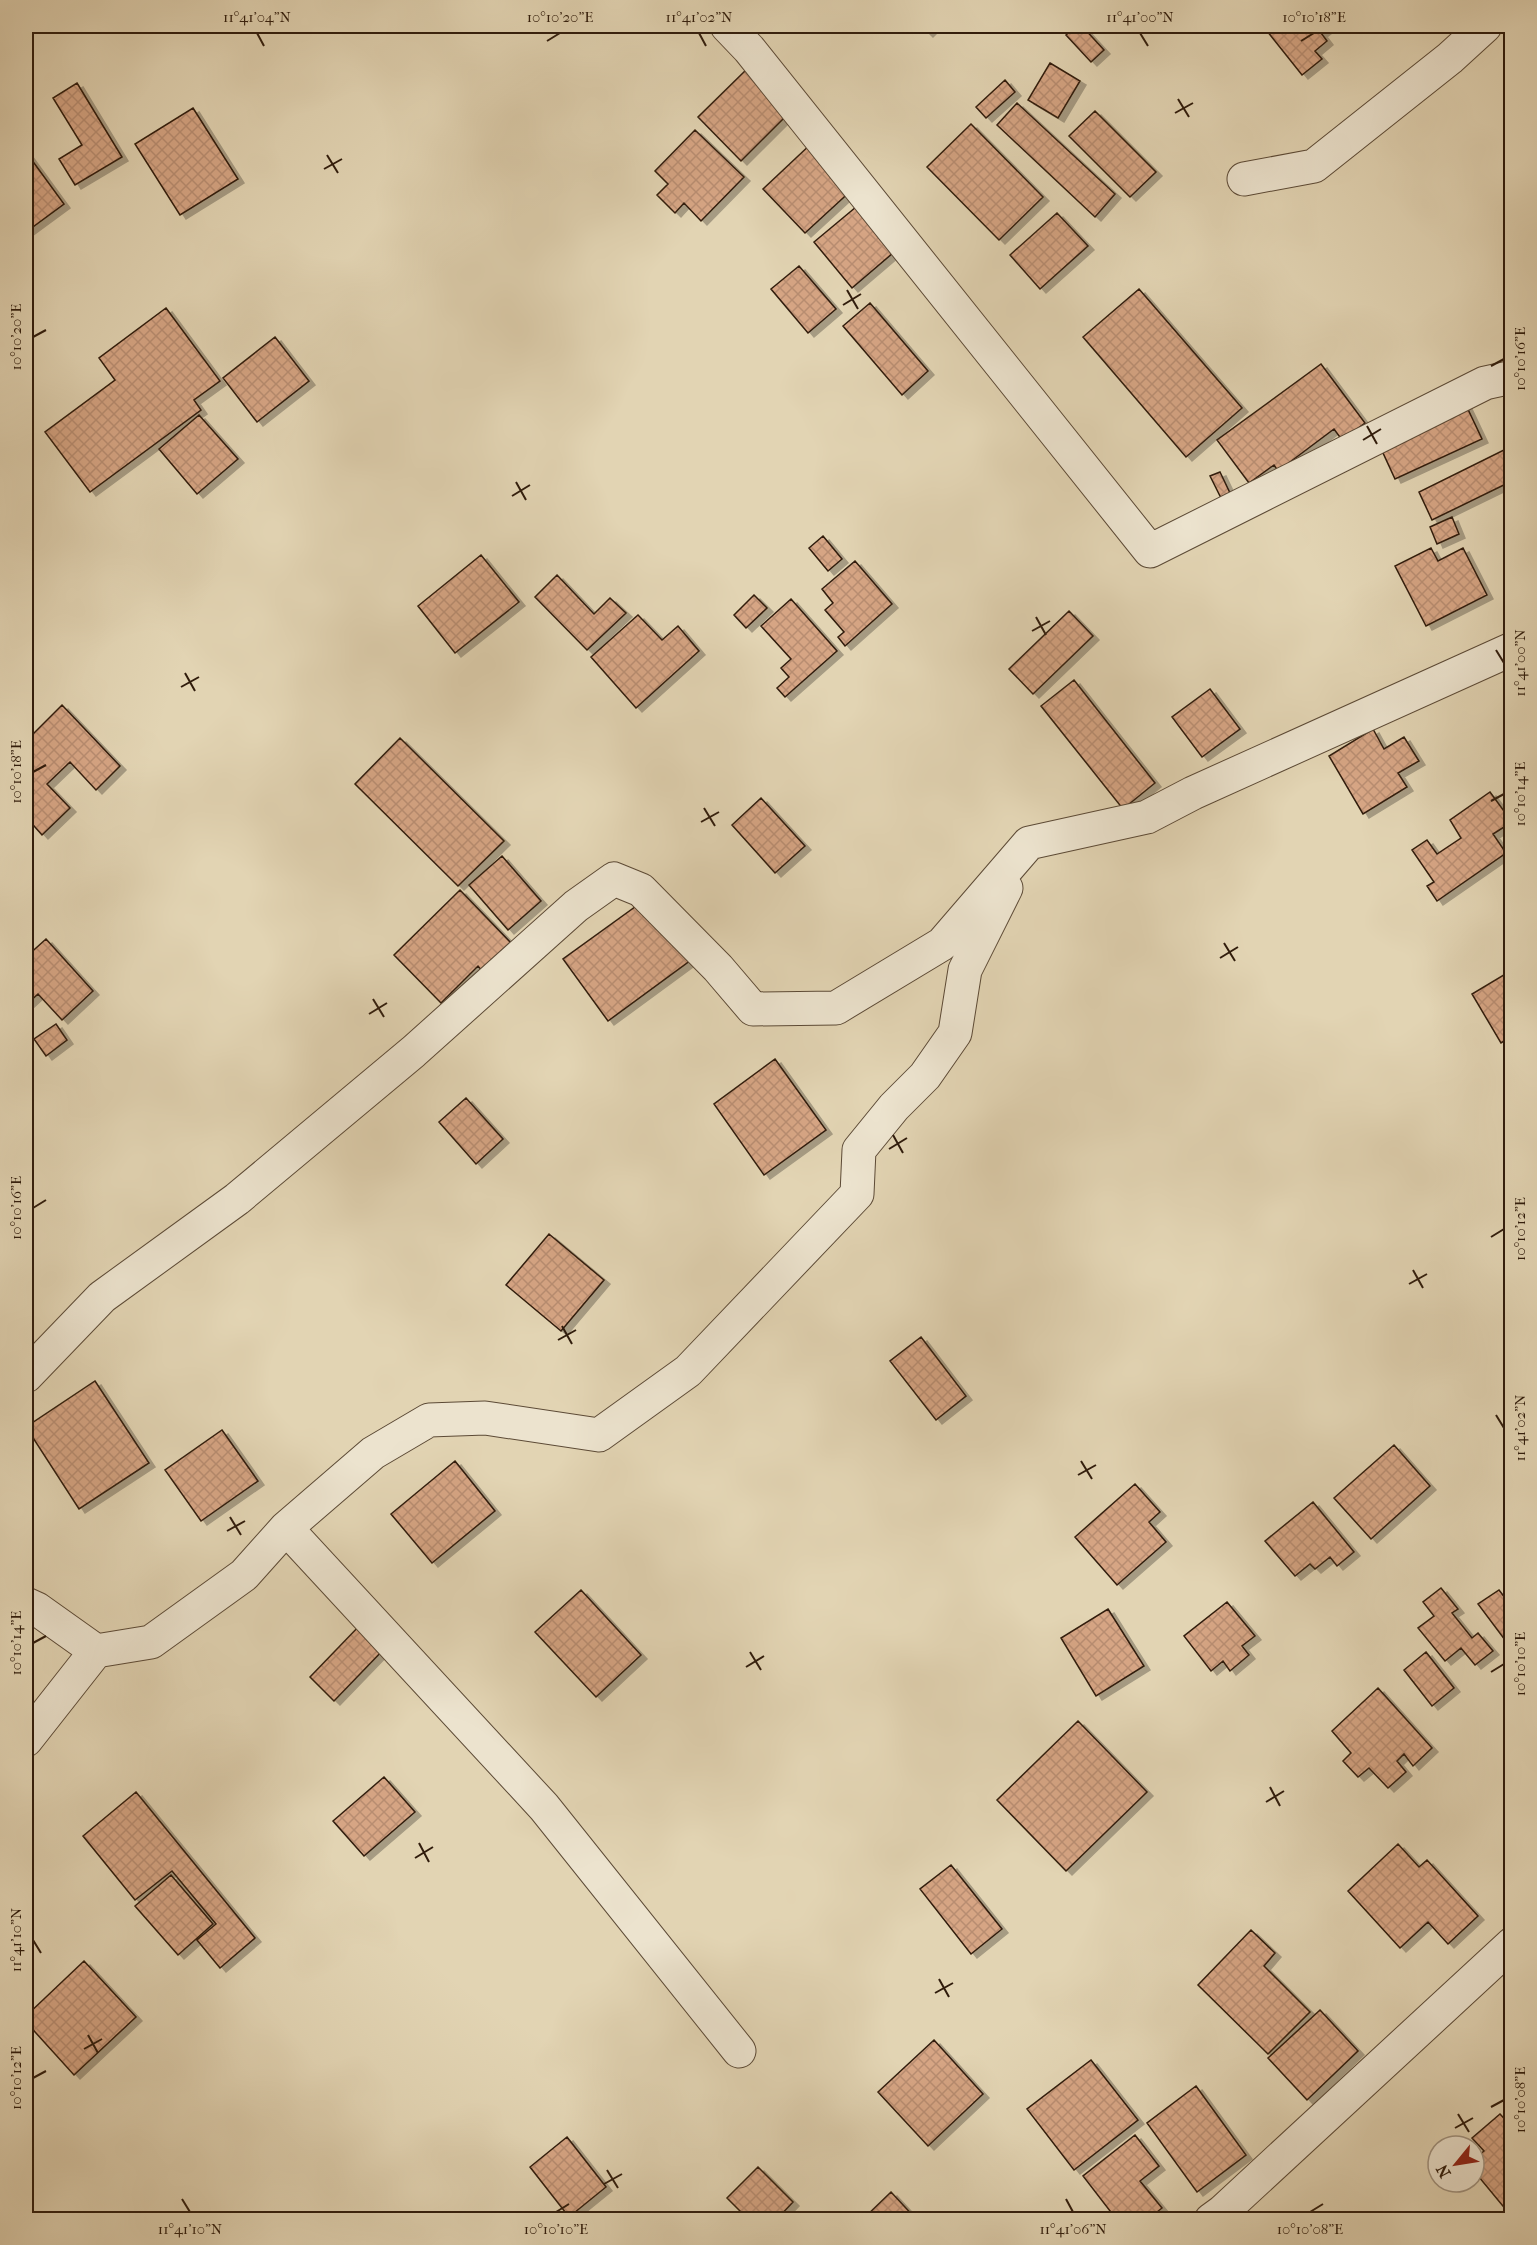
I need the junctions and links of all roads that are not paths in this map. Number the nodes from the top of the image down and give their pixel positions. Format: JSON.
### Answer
{"nodes":[{"id":1,"x":727,"y":26,"type":"edge"},
{"id":2,"x":1485,"y":26,"type":"edge"},
{"id":3,"x":1244,"y":179,"type":"dead end"},
{"id":4,"x":1512,"y":381,"type":"edge"},
{"id":5,"x":1512,"y":649,"type":"edge"},
{"id":6,"x":1029,"y":843,"type":"junction"},
{"id":7,"x":26,"y":1376,"type":"edge"},
{"id":8,"x":286,"y":1528,"type":"junction"},
{"id":9,"x":26,"y":1604,"type":"edge"},
{"id":10,"x":96,"y":1651,"type":"junction"},
{"id":11,"x":26,"y":1740,"type":"edge"},
{"id":12,"x":1512,"y":1944,"type":"edge"},
{"id":13,"x":739,"y":2051,"type":"dead end"},
{"id":14,"x":1211,"y":2220,"type":"edge"}],
"edges":[{"from":1,"to":4,"type":"street"},
{"from":2,"to":3,"type":"street"},
{"from":5,"to":6,"type":"street"},
{"from":6,"to":7,"type":"street"},
{"from":6,"to":8,"type":"street"},
{"from":8,"to":10,"type":"street"},
{"from":8,"to":13,"type":"street"},
{"from":9,"to":10,"type":"street"},
{"from":10,"to":11,"type":"street"},
{"from":12,"to":14,"type":"street"}]}
